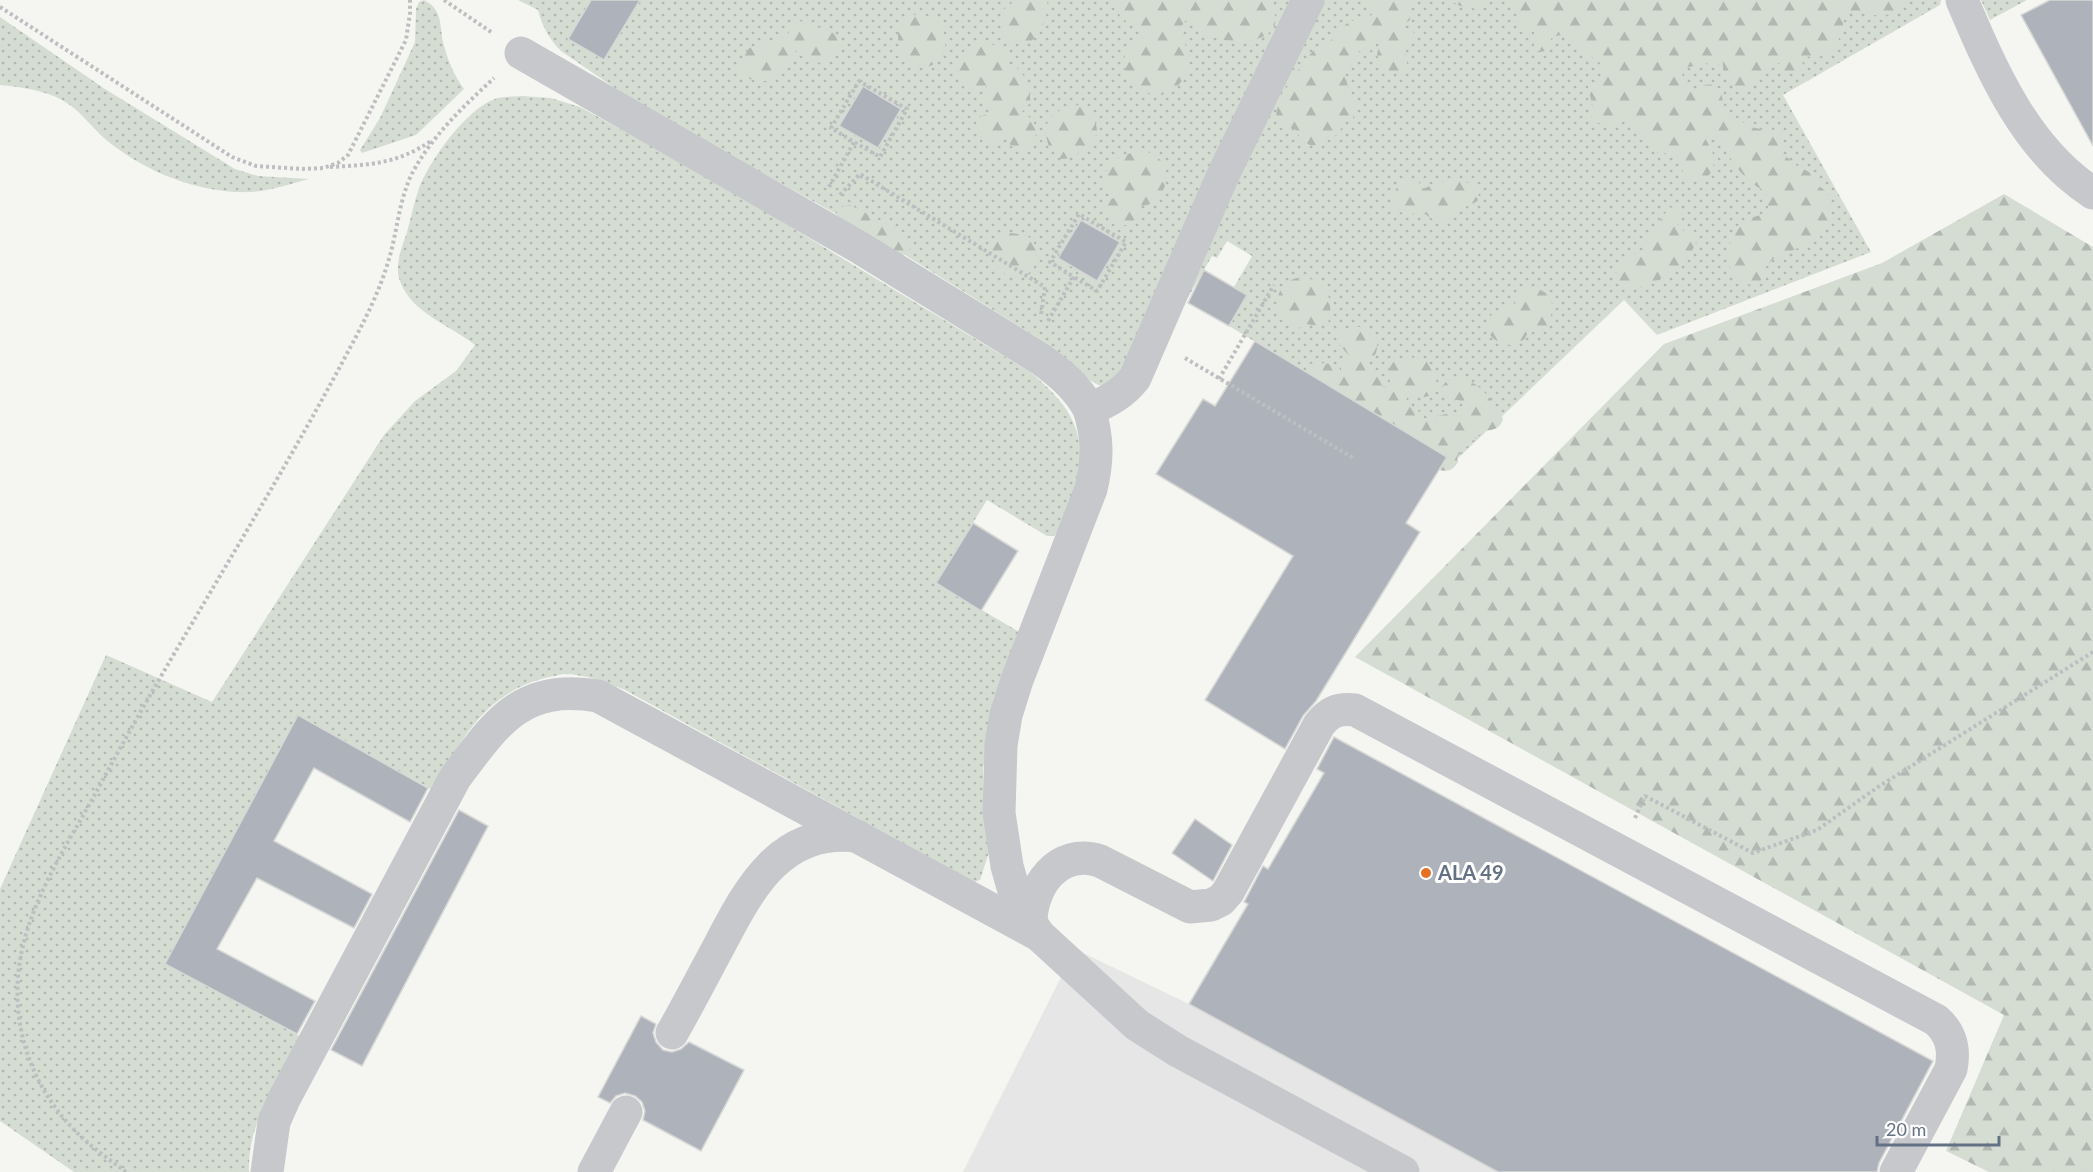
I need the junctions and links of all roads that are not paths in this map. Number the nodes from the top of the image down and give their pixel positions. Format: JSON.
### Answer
{"nodes":[{"id":1,"x":1308,"y":0,"type":"edge"},
{"id":2,"x":1962,"y":0,"type":"edge"},
{"id":3,"x":521,"y":53,"type":"road end"},
{"id":4,"x":2093,"y":193,"type":"edge"},
{"id":5,"x":1089,"y":409,"type":"junction"},
{"id":6,"x":857,"y":836,"type":"junction"},
{"id":7,"x":1035,"y":930,"type":"junction"},
{"id":8,"x":672,"y":1033,"type":"dead end"},
{"id":9,"x":626,"y":1112,"type":"dead end"},
{"id":10,"x":267,"y":1172,"type":"edge"},
{"id":11,"x":594,"y":1172,"type":"edge"},
{"id":12,"x":1403,"y":1172,"type":"edge"},
{"id":13,"x":1896,"y":1172,"type":"edge"}],
"edges":[{"from":1,"to":5,"type":"lane"},
{"from":2,"to":4,"type":"lane"},
{"from":3,"to":5,"type":"lane"},
{"from":5,"to":7,"type":"lane"},
{"from":6,"to":7,"type":"lane"},
{"from":6,"to":8,"type":"lane"},
{"from":6,"to":10,"type":"lane"},
{"from":7,"to":12,"type":"lane"},
{"from":7,"to":13,"type":"lane"},
{"from":9,"to":11,"type":"lane"}]}
